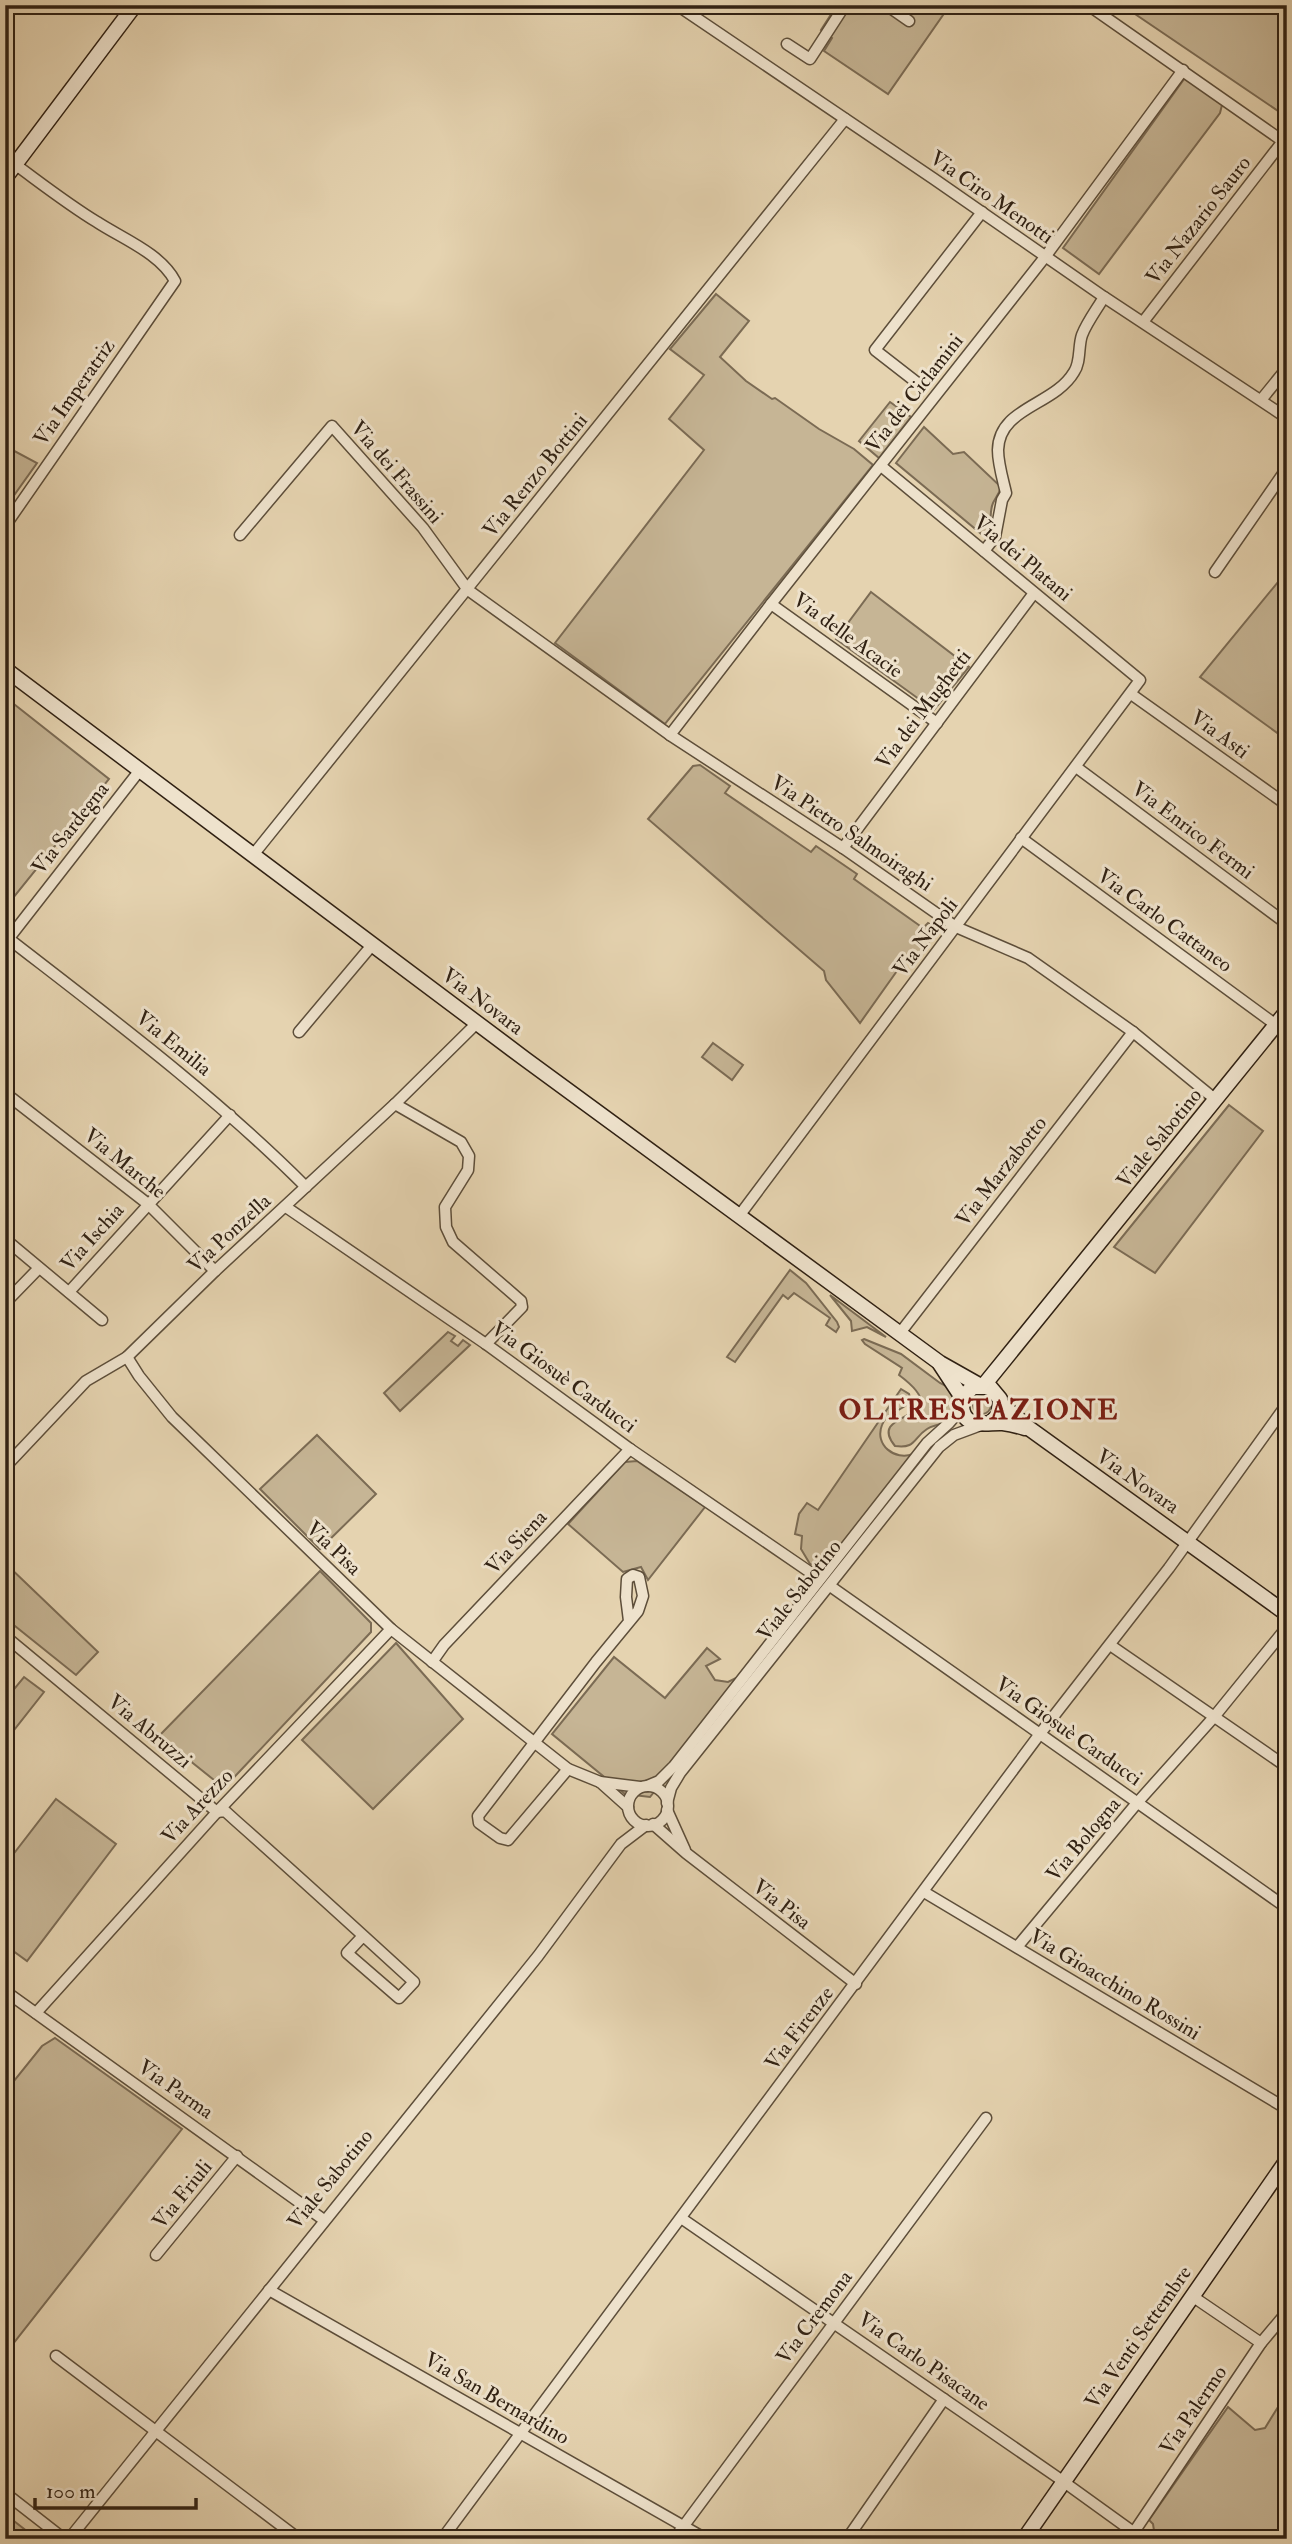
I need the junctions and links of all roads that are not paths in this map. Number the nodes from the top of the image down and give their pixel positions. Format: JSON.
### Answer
{"nodes":[{"id":1,"x":135,"y":5,"type":"edge"},
{"id":2,"x":677,"y":5,"type":"edge"},
{"id":3,"x":699,"y":5,"type":"edge"},
{"id":4,"x":845,"y":5,"type":"edge"},
{"id":5,"x":886,"y":5,"type":"edge"},
{"id":6,"x":1088,"y":5,"type":"edge"},
{"id":7,"x":693,"y":16,"type":"junction"},
{"id":8,"x":909,"y":21,"type":"dead end"},
{"id":9,"x":787,"y":44,"type":"dead end"},
{"id":10,"x":1183,"y":70,"type":"junction"},
{"id":11,"x":845,"y":119,"type":"junction"},
{"id":12,"x":1285,"y":143,"type":"edge"},
{"id":13,"x":16,"y":165,"type":"junction"},
{"id":14,"x":5,"y":178,"type":"edge"},
{"id":15,"x":982,"y":212,"type":"junction"},
{"id":16,"x":1045,"y":257,"type":"junction"},
{"id":17,"x":1104,"y":297,"type":"junction"},
{"id":18,"x":1143,"y":322,"type":"junction"},
{"id":19,"x":1287,"y":369,"type":"edge"},
{"id":20,"x":920,"y":385,"type":"dead end"},
{"id":21,"x":1261,"y":400,"type":"junction"},
{"id":22,"x":1287,"y":418,"type":"edge"},
{"id":23,"x":881,"y":466,"type":"junction"},
{"id":24,"x":1287,"y":468,"type":"edge"},
{"id":25,"x":5,"y":526,"type":"edge"},
{"id":26,"x":240,"y":535,"type":"dead end"},
{"id":27,"x":984,"y":551,"type":"junction"},
{"id":28,"x":1215,"y":572,"type":"dead end"},
{"id":29,"x":468,"y":590,"type":"junction"},
{"id":30,"x":1034,"y":593,"type":"junction"},
{"id":31,"x":771,"y":604,"type":"junction"},
{"id":32,"x":5,"y":668,"type":"edge"},
{"id":33,"x":1140,"y":680,"type":"joint"},
{"id":34,"x":1131,"y":694,"type":"junction"},
{"id":35,"x":937,"y":723,"type":"junction"},
{"id":36,"x":670,"y":735,"type":"junction"},
{"id":37,"x":1076,"y":767,"type":"junction"},
{"id":38,"x":140,"y":770,"type":"junction"},
{"id":39,"x":1287,"y":806,"type":"edge"},
{"id":40,"x":1021,"y":838,"type":"junction"},
{"id":41,"x":843,"y":848,"type":"junction"},
{"id":42,"x":253,"y":855,"type":"junction"},
{"id":43,"x":1287,"y":924,"type":"edge"},
{"id":44,"x":957,"y":927,"type":"junction"},
{"id":45,"x":7,"y":941,"type":"edge"},
{"id":46,"x":373,"y":944,"type":"junction"},
{"id":47,"x":1287,"y":1011,"type":"edge"},
{"id":48,"x":477,"y":1023,"type":"junction"},
{"id":49,"x":1282,"y":1029,"type":"edge"},
{"id":50,"x":299,"y":1032,"type":"dead end"},
{"id":51,"x":1133,"y":1032,"type":"junction"},
{"id":52,"x":5,"y":1093,"type":"edge"},
{"id":53,"x":1216,"y":1100,"type":"junction"},
{"id":54,"x":395,"y":1104,"type":"junction"},
{"id":55,"x":230,"y":1115,"type":"junction"},
{"id":56,"x":306,"y":1187,"type":"junction"},
{"id":57,"x":148,"y":1204,"type":"junction"},
{"id":58,"x":286,"y":1207,"type":"junction"},
{"id":59,"x":740,"y":1216,"type":"junction"},
{"id":60,"x":5,"y":1239,"type":"edge"},
{"id":61,"x":39,"y":1268,"type":"junction"},
{"id":62,"x":215,"y":1271,"type":"junction"},
{"id":63,"x":69,"y":1292,"type":"junction"},
{"id":64,"x":5,"y":1303,"type":"edge"},
{"id":65,"x":102,"y":1320,"type":"dead end"},
{"id":66,"x":900,"y":1333,"type":"junction"},
{"id":67,"x":486,"y":1344,"type":"junction"},
{"id":68,"x":1010,"y":1355,"type":"junction"},
{"id":69,"x":127,"y":1357,"type":"junction"},
{"id":70,"x":940,"y":1363,"type":"junction"},
{"id":71,"x":981,"y":1385,"type":"junction"},
{"id":72,"x":1000,"y":1399,"type":"junction"},
{"id":73,"x":962,"y":1403,"type":"junction"},
{"id":74,"x":1287,"y":1404,"type":"edge"},
{"id":75,"x":987,"y":1424,"type":"junction"},
{"id":76,"x":1030,"y":1429,"type":"junction"},
{"id":77,"x":630,"y":1449,"type":"junction"},
{"id":78,"x":5,"y":1467,"type":"edge"},
{"id":79,"x":1188,"y":1542,"type":"junction"},
{"id":80,"x":825,"y":1583,"type":"junction"},
{"id":81,"x":1287,"y":1614,"type":"edge"},
{"id":82,"x":629,"y":1621,"type":"dead end"},
{"id":83,"x":1287,"y":1627,"type":"edge"},
{"id":84,"x":391,"y":1629,"type":"junction"},
{"id":85,"x":5,"y":1636,"type":"edge"},
{"id":86,"x":1110,"y":1645,"type":"junction"},
{"id":87,"x":432,"y":1662,"type":"junction"},
{"id":88,"x":1214,"y":1717,"type":"junction"},
{"id":89,"x":1039,"y":1735,"type":"junction"},
{"id":90,"x":536,"y":1743,"type":"junction"},
{"id":91,"x":1287,"y":1767,"type":"edge"},
{"id":92,"x":568,"y":1769,"type":"junction"},
{"id":93,"x":600,"y":1782,"type":"junction"},
{"id":94,"x":643,"y":1786,"type":"junction"},
{"id":95,"x":1137,"y":1803,"type":"junction"},
{"id":96,"x":667,"y":1806,"type":"junction"},
{"id":97,"x":217,"y":1812,"type":"junction"},
{"id":98,"x":630,"y":1812,"type":"junction"},
{"id":99,"x":650,"y":1825,"type":"junction"},
{"id":100,"x":621,"y":1844,"type":"junction"},
{"id":101,"x":686,"y":1853,"type":"junction"},
{"id":102,"x":924,"y":1892,"type":"junction"},
{"id":103,"x":1287,"y":1908,"type":"edge"},
{"id":104,"x":363,"y":1936,"type":"junction"},
{"id":105,"x":1017,"y":1947,"type":"junction"},
{"id":106,"x":856,"y":1984,"type":"junction"},
{"id":107,"x":5,"y":1990,"type":"edge"},
{"id":108,"x":36,"y":2013,"type":"junction"},
{"id":109,"x":1287,"y":2109,"type":"edge"},
{"id":110,"x":986,"y":2118,"type":"dead end"},
{"id":111,"x":237,"y":2156,"type":"junction"},
{"id":112,"x":1287,"y":2160,"type":"edge"},
{"id":113,"x":681,"y":2218,"type":"junction"},
{"id":114,"x":324,"y":2220,"type":"junction"},
{"id":115,"x":156,"y":2255,"type":"dead end"},
{"id":116,"x":269,"y":2290,"type":"junction"},
{"id":117,"x":1192,"y":2296,"type":"junction"},
{"id":118,"x":1287,"y":2312,"type":"edge"},
{"id":119,"x":834,"y":2323,"type":"junction"},
{"id":120,"x":1261,"y":2343,"type":"junction"},
{"id":121,"x":56,"y":2356,"type":"dead end"},
{"id":122,"x":944,"y":2399,"type":"junction"},
{"id":123,"x":157,"y":2432,"type":"junction"},
{"id":124,"x":520,"y":2434,"type":"junction"},
{"id":125,"x":1064,"y":2482,"type":"junction"},
{"id":126,"x":5,"y":2493,"type":"edge"},
{"id":127,"x":683,"y":2526,"type":"junction"},
{"id":128,"x":1139,"y":2535,"type":"edge"},
{"id":129,"x":67,"y":2539,"type":"edge"},
{"id":130,"x":299,"y":2539,"type":"edge"},
{"id":131,"x":442,"y":2539,"type":"edge"},
{"id":132,"x":674,"y":2539,"type":"edge"},
{"id":133,"x":706,"y":2539,"type":"edge"},
{"id":134,"x":847,"y":2539,"type":"edge"},
{"id":135,"x":1024,"y":2539,"type":"edge"}],
"edges":[{"from":1,"to":13,"type":"street"},
{"from":2,"to":7,"type":"street","name":"Via Ciro Menotti"},
{"from":3,"to":7,"type":"street"},
{"from":4,"to":9,"type":"street"},
{"from":5,"to":8,"type":"street"},
{"from":6,"to":10,"type":"street","name":"Via Nazario Sauro"},
{"from":7,"to":11,"type":"street","name":"Via Ciro Menotti"},
{"from":10,"to":12,"type":"street","name":"Via Nazario Sauro"},
{"from":10,"to":16,"type":"street","name":"Via dei Ciclamini"},
{"from":11,"to":15,"type":"street","name":"Via Ciro Menotti"},
{"from":11,"to":29,"type":"street","name":"Via Renzo Bottini"},
{"from":12,"to":18,"type":"street","name":"Via Nazario Sauro"},
{"from":13,"to":14,"type":"street"},
{"from":13,"to":25,"type":"street","name":"Via Imperatriz"},
{"from":15,"to":16,"type":"street","name":"Via Ciro Menotti"},
{"from":15,"to":20,"type":"street","name":"Via dei Ciclamini"},
{"from":16,"to":17,"type":"street","name":"Via Ciro Menotti"},
{"from":16,"to":23,"type":"street","name":"Via dei Ciclamini"},
{"from":17,"to":18,"type":"street","name":"Via Ciro Menotti"},
{"from":17,"to":27,"type":"street"},
{"from":18,"to":21,"type":"street","name":"Via Ciro Menotti"},
{"from":19,"to":21,"type":"street"},
{"from":21,"to":22,"type":"street","name":"Via Ciro Menotti"},
{"from":23,"to":27,"type":"street","name":"Via dei Platani"},
{"from":23,"to":31,"type":"street","name":"Via dei Ciclamini"},
{"from":24,"to":28,"type":"street"},
{"from":26,"to":29,"type":"street","name":"Via dei Frassini"},
{"from":27,"to":30,"type":"street","name":"Via dei Platani"},
{"from":29,"to":36,"type":"street","name":"Via Pietro Salmoiraghi"},
{"from":29,"to":42,"type":"street","name":"Via Renzo Bottini"},
{"from":30,"to":33,"type":"street","name":"Via dei Platani"},
{"from":30,"to":35,"type":"street","name":"Via dei Mughetti"},
{"from":31,"to":35,"type":"street","name":"Via delle Acacie"},
{"from":31,"to":36,"type":"street","name":"Via dei Ciclamini"},
{"from":32,"to":38,"type":"street","name":"Via Novara"},
{"from":33,"to":34,"type":"street","name":"Via Napoli"},
{"from":34,"to":37,"type":"street","name":"Via Napoli"},
{"from":34,"to":39,"type":"street","name":"Via Asti"},
{"from":35,"to":41,"type":"street","name":"Via dei Mughetti"},
{"from":36,"to":41,"type":"street","name":"Via Pietro Salmoiraghi"},
{"from":37,"to":40,"type":"street","name":"Via Napoli"},
{"from":37,"to":43,"type":"street","name":"Via Enrico Fermi"},
{"from":38,"to":42,"type":"street","name":"Via Novara"},
{"from":38,"to":45,"type":"street","name":"Via Sardegna"},
{"from":40,"to":44,"type":"street","name":"Via Napoli"},
{"from":40,"to":49,"type":"street","name":"Via Carlo Cattaneo"},
{"from":41,"to":44,"type":"street","name":"Via Pietro Salmoiraghi"},
{"from":42,"to":46,"type":"street","name":"Via Novara"},
{"from":44,"to":51,"type":"street","name":"Via Pietro Salmoiraghi"},
{"from":44,"to":59,"type":"street","name":"Via Napoli"},
{"from":45,"to":55,"type":"street","name":"Via Emilia"},
{"from":46,"to":48,"type":"street","name":"Via Novara"},
{"from":46,"to":50,"type":"street"},
{"from":47,"to":49,"type":"street","name":"Viale Sabotino"},
{"from":48,"to":54,"type":"street","name":"Via Ponzella"},
{"from":48,"to":59,"type":"street","name":"Via Novara"},
{"from":49,"to":53,"type":"street","name":"Viale Sabotino"},
{"from":51,"to":53,"type":"street","name":"Via Pietro Salmoiraghi"},
{"from":51,"to":66,"type":"street","name":"Via Marzabotto"},
{"from":52,"to":57,"type":"street","name":"Via Marche"},
{"from":53,"to":68,"type":"street","name":"Viale Sabotino"},
{"from":54,"to":56,"type":"street","name":"Via Ponzella"},
{"from":54,"to":67,"type":"street"},
{"from":55,"to":56,"type":"street","name":"Via Emilia"},
{"from":55,"to":57,"type":"street","name":"Via Ischia"},
{"from":56,"to":58,"type":"street","name":"Via Ponzella"},
{"from":57,"to":62,"type":"street","name":"Via Marche"},
{"from":57,"to":63,"type":"street","name":"Via Ischia"},
{"from":58,"to":62,"type":"street","name":"Via Ponzella"},
{"from":58,"to":67,"type":"street","name":"Via Giosuè Carducci"},
{"from":59,"to":66,"type":"street","name":"Via Novara"},
{"from":60,"to":61,"type":"street"},
{"from":61,"to":63,"type":"street"},
{"from":61,"to":64,"type":"street"},
{"from":62,"to":69,"type":"street","name":"Via Ponzella"},
{"from":63,"to":65,"type":"street"},
{"from":66,"to":70,"type":"street","name":"Via Novara"},
{"from":67,"to":77,"type":"street","name":"Via Giosuè Carducci"},
{"from":68,"to":71,"type":"street","name":"Viale Sabotino"},
{"from":68,"to":72,"type":"street","name":"Viale Sabotino"},
{"from":69,"to":78,"type":"street","name":"Via Ponzella"},
{"from":69,"to":84,"type":"street","name":"Via Pisa"},
{"from":70,"to":71,"type":"street","name":"Via Novara"},
{"from":70,"to":73,"type":"street","name":"Via Novara"},
{"from":71,"to":72,"type":"street"},
{"from":71,"to":73,"type":"street"},
{"from":72,"to":75,"type":"street"},
{"from":72,"to":76,"type":"street","name":"Via Novara"},
{"from":73,"to":75,"type":"street"},
{"from":73,"to":80,"type":"street","name":"Viale Sabotino"},
{"from":74,"to":79,"type":"street","name":"Via Firenze"},
{"from":75,"to":76,"type":"street","name":"Via Novara"},
{"from":75,"to":80,"type":"street","name":"Viale Sabotino"},
{"from":76,"to":79,"type":"street","name":"Via Novara"},
{"from":77,"to":80,"type":"street","name":"Via Giosuè Carducci"},
{"from":77,"to":87,"type":"street","name":"Via Siena"},
{"from":79,"to":81,"type":"street","name":"Via Novara"},
{"from":79,"to":86,"type":"street","name":"Via Firenze"},
{"from":80,"to":89,"type":"street","name":"Via Giosuè Carducci"},
{"from":80,"to":94,"type":"street","name":"Viale Sabotino"},
{"from":80,"to":96,"type":"street","name":"Viale Sabotino"},
{"from":82,"to":90,"type":"street"},
{"from":83,"to":88,"type":"street","name":"Via Bologna"},
{"from":84,"to":87,"type":"street","name":"Via Pisa"},
{"from":84,"to":97,"type":"street","name":"Via Arezzo"},
{"from":85,"to":97,"type":"street","name":"Via Abruzzi"},
{"from":86,"to":88,"type":"street"},
{"from":86,"to":89,"type":"street","name":"Via Firenze"},
{"from":87,"to":90,"type":"street","name":"Via Pisa"},
{"from":88,"to":91,"type":"street"},
{"from":88,"to":95,"type":"street","name":"Via Bologna"},
{"from":89,"to":95,"type":"street","name":"Via Giosuè Carducci"},
{"from":89,"to":102,"type":"street","name":"Via Firenze"},
{"from":90,"to":92,"type":"street","name":"Via Pisa"},
{"from":90,"to":92,"type":"street"},
{"from":92,"to":93,"type":"street","name":"Via Pisa"},
{"from":93,"to":94,"type":"street","name":"Via Pisa"},
{"from":93,"to":98,"type":"street","name":"Via Pisa"},
{"from":94,"to":96,"type":"street"},
{"from":94,"to":98,"type":"street"},
{"from":95,"to":103,"type":"street","name":"Via Giosuè Carducci"},
{"from":95,"to":105,"type":"street","name":"Via Bologna"},
{"from":96,"to":99,"type":"street"},
{"from":96,"to":101,"type":"street","name":"Via Pisa"},
{"from":97,"to":104,"type":"street","name":"Via Abruzzi"},
{"from":97,"to":108,"type":"street","name":"Via Arezzo"},
{"from":98,"to":99,"type":"street"},
{"from":98,"to":100,"type":"street","name":"Viale Sabotino"},
{"from":99,"to":100,"type":"street","name":"Viale Sabotino"},
{"from":99,"to":101,"type":"street","name":"Via Pisa"},
{"from":100,"to":114,"type":"street","name":"Viale Sabotino"},
{"from":101,"to":106,"type":"street","name":"Via Pisa"},
{"from":102,"to":105,"type":"street","name":"Via Gioacchino Rossini"},
{"from":102,"to":106,"type":"street","name":"Via Firenze"},
{"from":104,"to":104,"type":"street","name":"Via Abruzzi"},
{"from":105,"to":109,"type":"street","name":"Via Gioacchino Rossini"},
{"from":106,"to":113,"type":"street","name":"Via Firenze"},
{"from":107,"to":108,"type":"street","name":"Via Parma"},
{"from":108,"to":111,"type":"street","name":"Via Parma"},
{"from":110,"to":119,"type":"street","name":"Via Cremona"},
{"from":111,"to":114,"type":"street","name":"Via Parma"},
{"from":111,"to":115,"type":"street","name":"Via Friuli"},
{"from":112,"to":117,"type":"street","name":"Via Venti Settembre"},
{"from":113,"to":119,"type":"street","name":"Via Carlo Pisacane"},
{"from":113,"to":124,"type":"street","name":"Via Firenze"},
{"from":114,"to":116,"type":"street","name":"Viale Sabotino"},
{"from":116,"to":123,"type":"street","name":"Viale Sabotino"},
{"from":116,"to":124,"type":"street","name":"Via San Bernardino"},
{"from":117,"to":120,"type":"street"},
{"from":117,"to":125,"type":"street","name":"Via Venti Settembre"},
{"from":118,"to":120,"type":"street","name":"Via Palermo"},
{"from":119,"to":122,"type":"street","name":"Via Carlo Pisacane"},
{"from":119,"to":127,"type":"street","name":"Via Cremona"},
{"from":120,"to":128,"type":"street","name":"Via Palermo"},
{"from":121,"to":123,"type":"street"},
{"from":122,"to":125,"type":"street","name":"Via Carlo Pisacane"},
{"from":122,"to":134,"type":"street"},
{"from":123,"to":129,"type":"street","name":"Viale Sabotino"},
{"from":123,"to":130,"type":"street"},
{"from":124,"to":127,"type":"street","name":"Via San Bernardino"},
{"from":124,"to":131,"type":"street","name":"Via Firenze"},
{"from":125,"to":128,"type":"street","name":"Via Carlo Pisacane"},
{"from":125,"to":135,"type":"street","name":"Via Venti Settembre"},
{"from":126,"to":129,"type":"street"},
{"from":127,"to":132,"type":"street","name":"Via Cremona"},
{"from":127,"to":133,"type":"street","name":"Via San Bernardino"}]}
